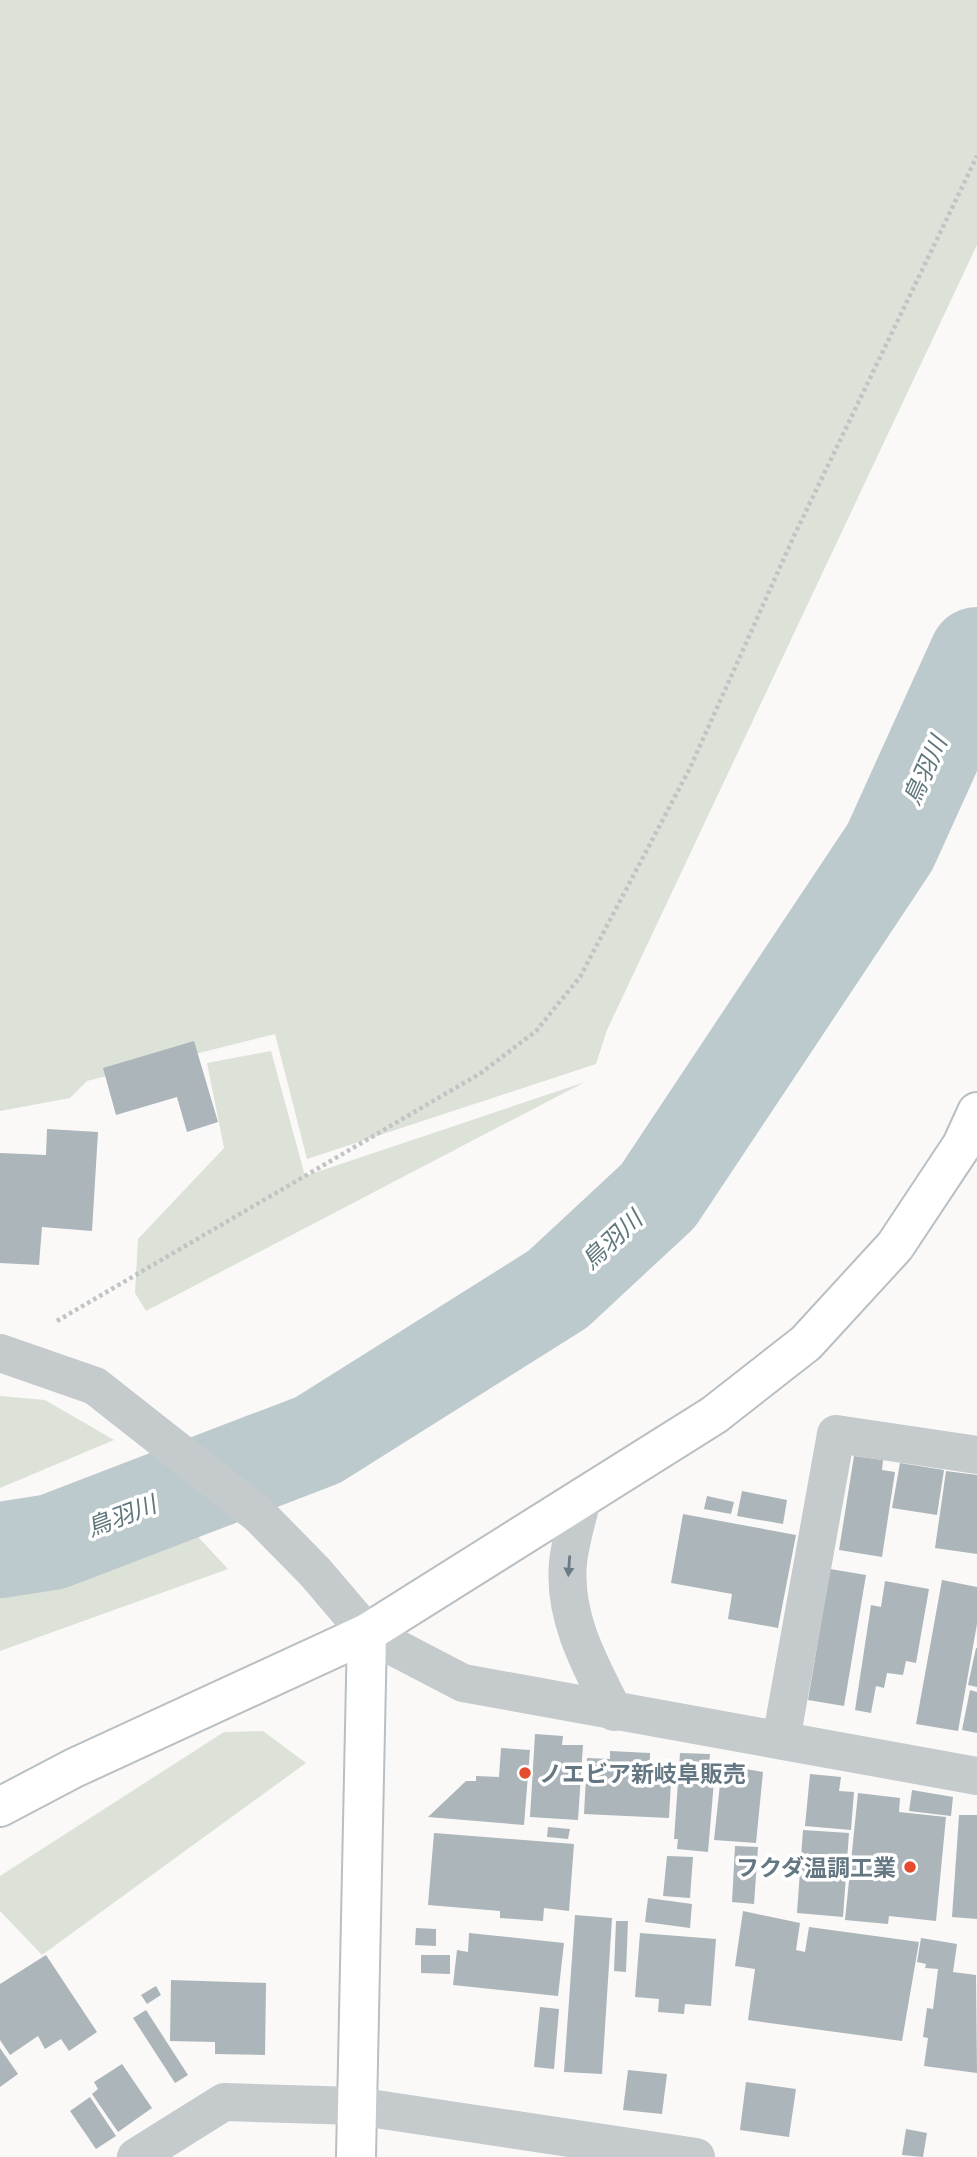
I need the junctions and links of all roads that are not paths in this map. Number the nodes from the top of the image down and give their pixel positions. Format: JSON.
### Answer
{"nodes":[{"id":1,"x":977,"y":1112,"type":"edge"},
{"id":2,"x":5,"y":1355,"type":"edge"},
{"id":3,"x":977,"y":1455,"type":"edge"},
{"id":4,"x":582,"y":1499,"type":"junction"},
{"id":5,"x":367,"y":1633,"type":"junction"},
{"id":6,"x":614,"y":1712,"type":"junction"},
{"id":7,"x":781,"y":1740,"type":"junction"},
{"id":8,"x":977,"y":1776,"type":"edge"},
{"id":9,"x":0,"y":1807,"type":"edge"},
{"id":10,"x":356,"y":2106,"type":"junction"},
{"id":11,"x":136,"y":2157,"type":"edge"},
{"id":12,"x":356,"y":2157,"type":"edge"},
{"id":13,"x":696,"y":2157,"type":"edge"}],
"edges":[{"from":1,"to":4,"type":"street"},
{"from":2,"to":5,"type":"street"},
{"from":3,"to":7,"type":"street"},
{"from":4,"to":5,"type":"street"},
{"from":4,"to":6,"type":"street","one_way":true},
{"from":5,"to":6,"type":"street"},
{"from":5,"to":9,"type":"street"},
{"from":5,"to":10,"type":"street"},
{"from":6,"to":7,"type":"street"},
{"from":7,"to":8,"type":"street"},
{"from":10,"to":11,"type":"street"},
{"from":10,"to":12,"type":"street"},
{"from":10,"to":13,"type":"street"}]}
